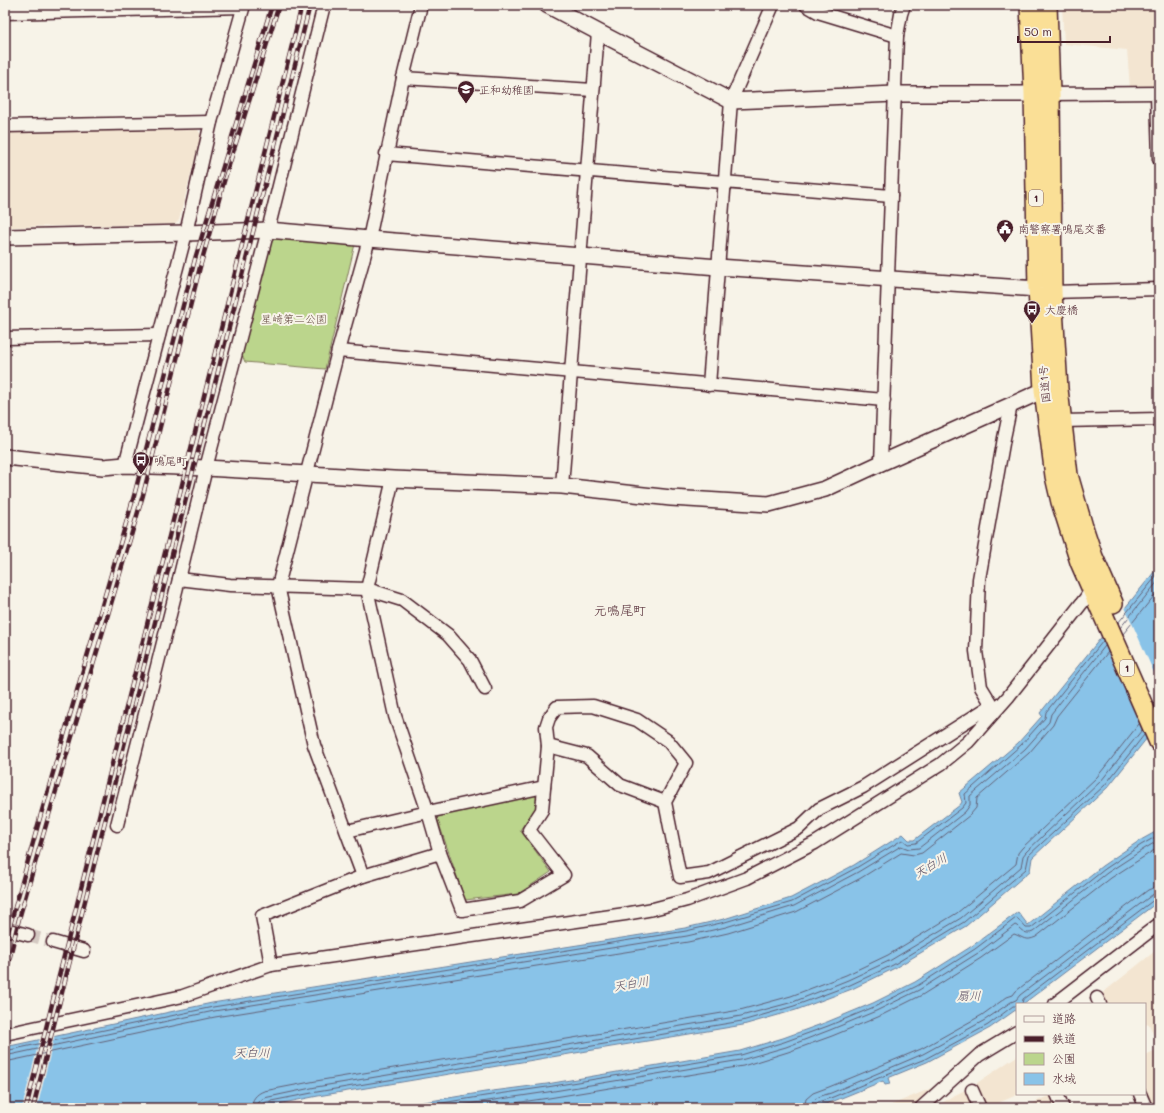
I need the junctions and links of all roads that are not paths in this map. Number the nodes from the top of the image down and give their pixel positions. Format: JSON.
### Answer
{"nodes":[{"id":1,"x":324,"y":5,"type":"edge"},
{"id":2,"x":421,"y":5,"type":"edge"},
{"id":3,"x":547,"y":5,"type":"edge"},
{"id":4,"x":772,"y":5,"type":"edge"},
{"id":5,"x":806,"y":5,"type":"edge"},
{"id":6,"x":904,"y":5,"type":"edge"},
{"id":7,"x":1030,"y":5,"type":"edge"},
{"id":8,"x":1047,"y":5,"type":"edge"},
{"id":9,"x":243,"y":6,"type":"edge"},
{"id":10,"x":136,"y":7,"type":"edge"},
{"id":11,"x":5,"y":13,"type":"edge"},
{"id":12,"x":598,"y":32,"type":"junction"},
{"id":13,"x":897,"y":36,"type":"junction"},
{"id":14,"x":403,"y":78,"type":"junction"},
{"id":15,"x":593,"y":90,"type":"junction"},
{"id":16,"x":895,"y":94,"type":"junction"},
{"id":17,"x":1042,"y":94,"type":"junction"},
{"id":18,"x":1158,"y":94,"type":"edge"},
{"id":19,"x":731,"y":101,"type":"junction"},
{"id":20,"x":211,"y":122,"type":"junction"},
{"id":21,"x":5,"y":126,"type":"edge"},
{"id":22,"x":386,"y":154,"type":"junction"},
{"id":23,"x":1159,"y":159,"type":"edge"},
{"id":24,"x":587,"y":171,"type":"junction"},
{"id":25,"x":725,"y":182,"type":"junction"},
{"id":26,"x":891,"y":196,"type":"junction"},
{"id":27,"x":268,"y":230,"type":"junction"},
{"id":28,"x":186,"y":233,"type":"junction"},
{"id":29,"x":5,"y":236,"type":"edge"},
{"id":30,"x":368,"y":239,"type":"junction"},
{"id":31,"x":580,"y":256,"type":"junction"},
{"id":32,"x":718,"y":267,"type":"junction"},
{"id":33,"x":888,"y":279,"type":"junction"},
{"id":34,"x":1159,"y":289,"type":"edge"},
{"id":35,"x":1045,"y":291,"type":"junction"},
{"id":36,"x":159,"y":335,"type":"junction"},
{"id":37,"x":5,"y":338,"type":"edge"},
{"id":38,"x":338,"y":351,"type":"junction"},
{"id":39,"x":571,"y":372,"type":"junction"},
{"id":40,"x":709,"y":384,"type":"junction"},
{"id":41,"x":1051,"y":389,"type":"junction"},
{"id":42,"x":884,"y":400,"type":"junction"},
{"id":43,"x":1011,"y":404,"type":"junction"},
{"id":44,"x":1159,"y":419,"type":"edge"},
{"id":45,"x":1062,"y":421,"type":"junction"},
{"id":46,"x":5,"y":457,"type":"edge"},
{"id":47,"x":881,"y":462,"type":"junction"},
{"id":48,"x":125,"y":465,"type":"junction"},
{"id":49,"x":206,"y":468,"type":"junction"},
{"id":50,"x":306,"y":474,"type":"junction"},
{"id":51,"x":393,"y":479,"type":"junction"},
{"id":52,"x":562,"y":486,"type":"junction"},
{"id":53,"x":179,"y":579,"type":"junction"},
{"id":54,"x":278,"y":586,"type":"junction"},
{"id":55,"x":367,"y":589,"type":"junction"},
{"id":56,"x":1097,"y":589,"type":"junction"},
{"id":57,"x":485,"y":689,"type":"dead end"},
{"id":58,"x":995,"y":706,"type":"junction"},
{"id":59,"x":1159,"y":709,"type":"edge"},
{"id":60,"x":1159,"y":742,"type":"edge"},
{"id":61,"x":548,"y":746,"type":"junction"},
{"id":62,"x":544,"y":787,"type":"junction"},
{"id":63,"x":665,"y":802,"type":"junction"},
{"id":64,"x":428,"y":812,"type":"junction"},
{"id":65,"x":116,"y":825,"type":"dead end"},
{"id":66,"x":347,"y":832,"type":"junction"},
{"id":67,"x":440,"y":853,"type":"junction"},
{"id":68,"x":363,"y":876,"type":"junction"},
{"id":69,"x":1159,"y":924,"type":"edge"},
{"id":70,"x":5,"y":929,"type":"edge"},
{"id":71,"x":28,"y":935,"type":"tunnel mouth"},
{"id":72,"x":53,"y":942,"type":"tunnel mouth"},
{"id":73,"x":84,"y":951,"type":"dead end"},
{"id":74,"x":271,"y":965,"type":"junction"},
{"id":75,"x":1056,"y":1003,"type":"edge"},
{"id":76,"x":1016,"y":1033,"type":"edge"},
{"id":77,"x":5,"y":1034,"type":"edge"},
{"id":78,"x":972,"y":1090,"type":"dead end"},
{"id":79,"x":1057,"y":1095,"type":"edge"},
{"id":80,"x":1140,"y":1095,"type":"edge"},
{"id":81,"x":921,"y":1108,"type":"edge"},
{"id":82,"x":980,"y":1108,"type":"edge"},
{"id":83,"x":1063,"y":1108,"type":"edge"},
{"id":84,"x":1146,"y":1108,"type":"edge"}],
"edges":[{"from":1,"to":27,"type":"street"},
{"from":2,"to":14,"type":"street"},
{"from":3,"to":12,"type":"street"},
{"from":4,"to":19,"type":"street"},
{"from":5,"to":13,"type":"street"},
{"from":6,"to":13,"type":"street"},
{"from":7,"to":17,"type":"highway","name":"国道1号","number":"1"},
{"from":8,"to":17,"type":"highway","name":"国道1号","number":"1"},
{"from":9,"to":10,"type":"street"},
{"from":9,"to":20,"type":"street"},
{"from":10,"to":11,"type":"street"},
{"from":12,"to":15,"type":"street"},
{"from":12,"to":19,"type":"street"},
{"from":13,"to":16,"type":"street"},
{"from":14,"to":15,"type":"street"},
{"from":14,"to":22,"type":"street"},
{"from":15,"to":24,"type":"street"},
{"from":16,"to":17,"type":"street"},
{"from":16,"to":19,"type":"street"},
{"from":16,"to":26,"type":"street"},
{"from":17,"to":18,"type":"street"},
{"from":17,"to":35,"type":"highway","name":"国道1号","number":"1"},
{"from":18,"to":23,"type":"street"},
{"from":19,"to":25,"type":"street"},
{"from":20,"to":21,"type":"street"},
{"from":20,"to":28,"type":"street"},
{"from":22,"to":24,"type":"street"},
{"from":22,"to":30,"type":"street"},
{"from":24,"to":25,"type":"street"},
{"from":24,"to":31,"type":"street"},
{"from":25,"to":26,"type":"street"},
{"from":25,"to":32,"type":"street"},
{"from":26,"to":33,"type":"street"},
{"from":27,"to":28,"type":"street"},
{"from":27,"to":30,"type":"street"},
{"from":27,"to":49,"type":"street"},
{"from":28,"to":29,"type":"street"},
{"from":28,"to":36,"type":"street"},
{"from":30,"to":31,"type":"street"},
{"from":30,"to":38,"type":"street"},
{"from":31,"to":32,"type":"street"},
{"from":31,"to":39,"type":"street"},
{"from":32,"to":33,"type":"street"},
{"from":32,"to":40,"type":"street"},
{"from":33,"to":35,"type":"street"},
{"from":33,"to":42,"type":"street"},
{"from":34,"to":35,"type":"street"},
{"from":35,"to":41,"type":"highway","name":"国道1号","number":"1"},
{"from":36,"to":37,"type":"street"},
{"from":36,"to":48,"type":"street"},
{"from":38,"to":39,"type":"street"},
{"from":38,"to":50,"type":"street"},
{"from":39,"to":40,"type":"street"},
{"from":39,"to":52,"type":"street"},
{"from":40,"to":42,"type":"street"},
{"from":41,"to":43,"type":"street"},
{"from":41,"to":45,"type":"highway","name":"国道1号","number":"1"},
{"from":41,"to":56,"type":"highway","name":"国道1号","number":"1"},
{"from":42,"to":47,"type":"street"},
{"from":43,"to":47,"type":"street"},
{"from":43,"to":58,"type":"street"},
{"from":44,"to":45,"type":"street"},
{"from":45,"to":56,"type":"highway","name":"国道1号","number":"1"},
{"from":46,"to":48,"type":"street"},
{"from":47,"to":52,"type":"street"},
{"from":48,"to":49,"type":"street"},
{"from":49,"to":50,"type":"street"},
{"from":49,"to":53,"type":"street"},
{"from":50,"to":51,"type":"street"},
{"from":50,"to":54,"type":"street"},
{"from":51,"to":52,"type":"street"},
{"from":51,"to":55,"type":"street"},
{"from":53,"to":54,"type":"street"},
{"from":53,"to":65,"type":"street"},
{"from":54,"to":55,"type":"street"},
{"from":54,"to":66,"type":"street"},
{"from":55,"to":57,"type":"street"},
{"from":55,"to":64,"type":"street"},
{"from":56,"to":58,"type":"street"},
{"from":56,"to":59,"type":"highway","name":"国道1号","number":"1"},
{"from":56,"to":60,"type":"highway","name":"国道1号","number":"1"},
{"from":58,"to":63,"type":"street"},
{"from":58,"to":74,"type":"street"},
{"from":61,"to":62,"type":"street"},
{"from":61,"to":63,"type":"street"},
{"from":61,"to":63,"type":"street"},
{"from":62,"to":64,"type":"street"},
{"from":62,"to":67,"type":"street"},
{"from":64,"to":66,"type":"street"},
{"from":64,"to":67,"type":"street"},
{"from":66,"to":68,"type":"street"},
{"from":67,"to":68,"type":"street"},
{"from":68,"to":74,"type":"street"},
{"from":69,"to":75,"type":"street"},
{"from":70,"to":71,"type":"street"},
{"from":72,"to":73,"type":"street"},
{"from":74,"to":77,"type":"street"},
{"from":76,"to":81,"type":"street"},
{"from":78,"to":82,"type":"street"},
{"from":79,"to":83,"type":"street"},
{"from":80,"to":84,"type":"street"}]}
